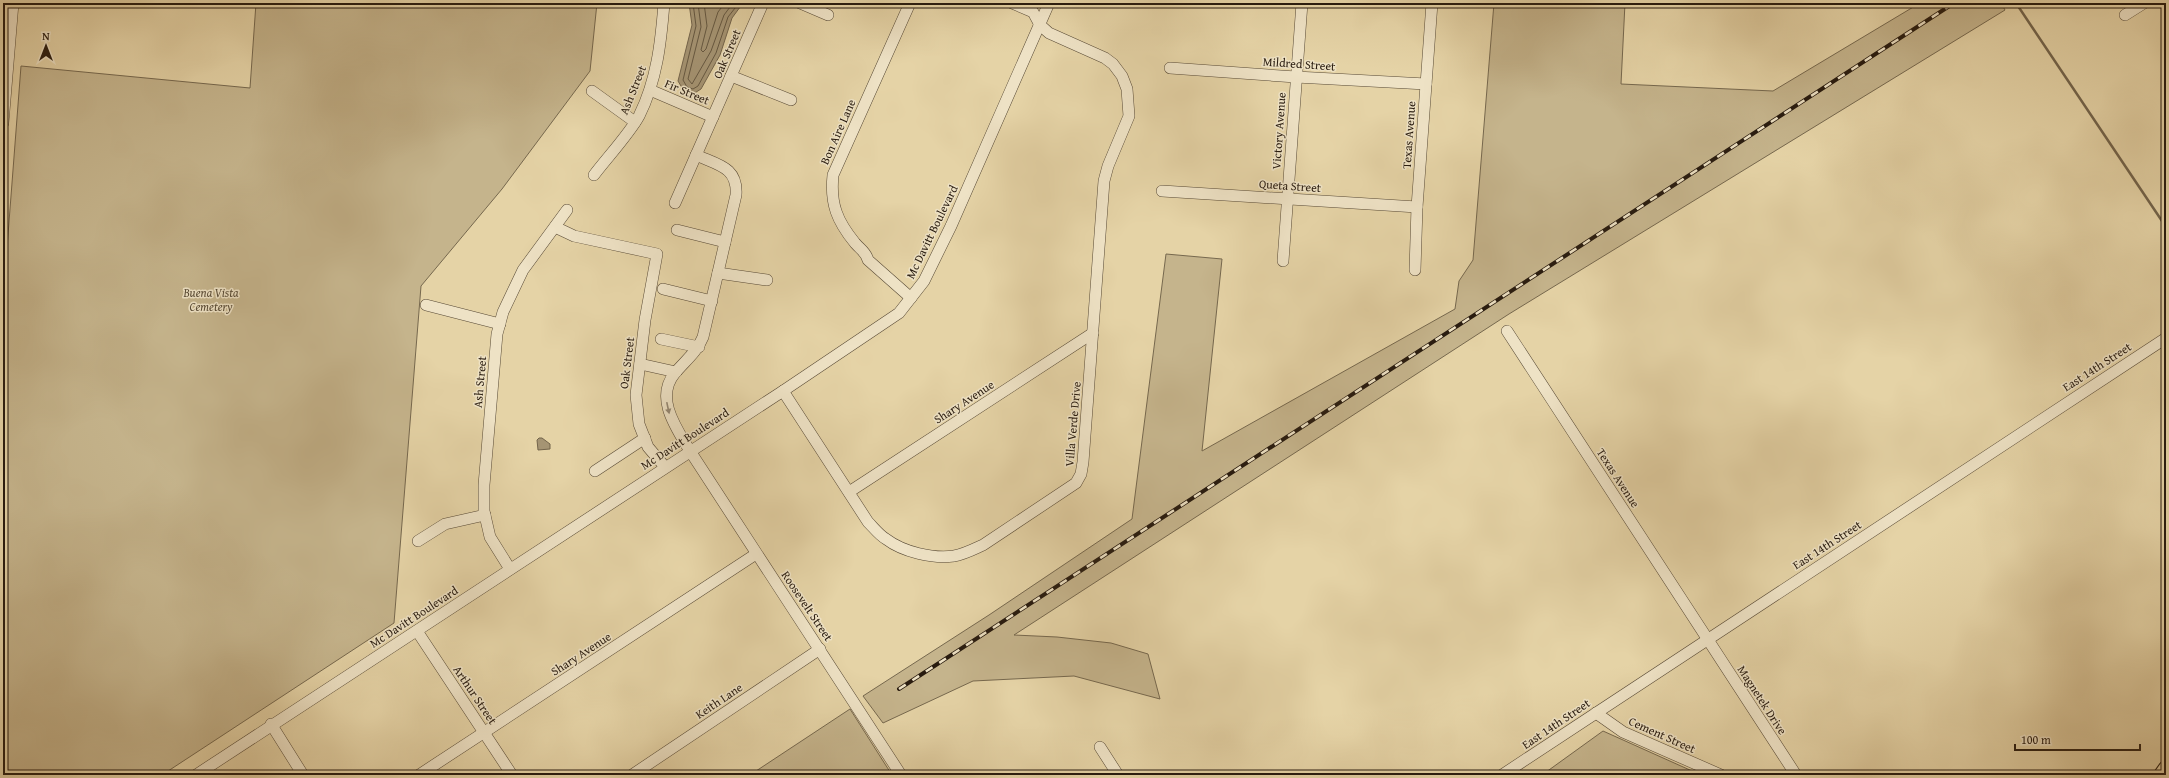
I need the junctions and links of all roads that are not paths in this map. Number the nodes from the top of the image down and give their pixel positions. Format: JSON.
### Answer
{"nodes":[{"id":1,"x":13,"y":3,"type":"edge"},
{"id":2,"x":664,"y":3,"type":"edge"},
{"id":3,"x":763,"y":3,"type":"edge"},
{"id":4,"x":800,"y":3,"type":"edge"},
{"id":5,"x":910,"y":3,"type":"edge"},
{"id":6,"x":1012,"y":3,"type":"edge"},
{"id":7,"x":1049,"y":3,"type":"edge"},
{"id":8,"x":1302,"y":3,"type":"edge"},
{"id":9,"x":1432,"y":3,"type":"edge"},
{"id":10,"x":2144,"y":3,"type":"edge"},
{"id":11,"x":828,"y":15,"type":"dead end"},
{"id":12,"x":2125,"y":15,"type":"dead end"},
{"id":13,"x":1040,"y":25,"type":"junction"},
{"id":14,"x":1170,"y":68,"type":"dead end"},
{"id":15,"x":731,"y":76,"type":"junction"},
{"id":16,"x":1296,"y":77,"type":"junction"},
{"id":17,"x":1426,"y":84,"type":"junction"},
{"id":18,"x":650,"y":90,"type":"junction"},
{"id":19,"x":592,"y":91,"type":"dead end"},
{"id":20,"x":792,"y":100,"type":"dead end"},
{"id":21,"x":713,"y":117,"type":"junction"},
{"id":22,"x":634,"y":122,"type":"junction"},
{"id":23,"x":3,"y":123,"type":"edge"},
{"id":24,"x":696,"y":155,"type":"junction"},
{"id":25,"x":594,"y":175,"type":"dead end"},
{"id":26,"x":1162,"y":191,"type":"dead end"},
{"id":27,"x":1287,"y":198,"type":"junction"},
{"id":28,"x":676,"y":203,"type":"dead end"},
{"id":29,"x":1417,"y":208,"type":"junction"},
{"id":30,"x":567,"y":210,"type":"dead end"},
{"id":31,"x":555,"y":227,"type":"junction"},
{"id":32,"x":677,"y":230,"type":"dead end"},
{"id":33,"x":725,"y":242,"type":"junction"},
{"id":34,"x":1283,"y":261,"type":"dead end"},
{"id":35,"x":1415,"y":270,"type":"dead end"},
{"id":36,"x":718,"y":273,"type":"junction"},
{"id":37,"x":768,"y":280,"type":"dead end"},
{"id":38,"x":662,"y":289,"type":"dead end"},
{"id":39,"x":911,"y":298,"type":"junction"},
{"id":40,"x":712,"y":301,"type":"junction"},
{"id":41,"x":426,"y":305,"type":"dead end"},
{"id":42,"x":500,"y":324,"type":"junction"},
{"id":43,"x":1507,"y":331,"type":"dead end"},
{"id":44,"x":1093,"y":334,"type":"junction"},
{"id":45,"x":2166,"y":338,"type":"edge"},
{"id":46,"x":661,"y":339,"type":"dead end"},
{"id":47,"x":699,"y":347,"type":"junction"},
{"id":48,"x":640,"y":364,"type":"junction"},
{"id":49,"x":676,"y":372,"type":"junction"},
{"id":50,"x":783,"y":391,"type":"junction"},
{"id":51,"x":645,"y":438,"type":"junction"},
{"id":52,"x":690,"y":451,"type":"junction"},
{"id":53,"x":665,"y":467,"type":"junction"},
{"id":54,"x":595,"y":471,"type":"dead end"},
{"id":55,"x":849,"y":492,"type":"junction"},
{"id":56,"x":485,"y":515,"type":"junction"},
{"id":57,"x":418,"y":540,"type":"dead end"},
{"id":58,"x":756,"y":554,"type":"junction"},
{"id":59,"x":510,"y":569,"type":"junction"},
{"id":60,"x":417,"y":631,"type":"junction"},
{"id":61,"x":1707,"y":639,"type":"junction"},
{"id":62,"x":820,"y":649,"type":"junction"},
{"id":63,"x":1596,"y":713,"type":"junction"},
{"id":64,"x":271,"y":724,"type":"junction"},
{"id":65,"x":485,"y":733,"type":"junction"},
{"id":66,"x":1100,"y":747,"type":"dead end"},
{"id":67,"x":2166,"y":768,"type":"edge"},
{"id":68,"x":196,"y":775,"type":"edge"},
{"id":69,"x":303,"y":775,"type":"edge"},
{"id":70,"x":419,"y":775,"type":"edge"},
{"id":71,"x":512,"y":775,"type":"edge"},
{"id":72,"x":632,"y":775,"type":"edge"},
{"id":73,"x":901,"y":775,"type":"edge"},
{"id":74,"x":1118,"y":775,"type":"edge"},
{"id":75,"x":1502,"y":775,"type":"edge"},
{"id":76,"x":1721,"y":775,"type":"edge"},
{"id":77,"x":1796,"y":775,"type":"edge"},
{"id":78,"x":2161,"y":775,"type":"edge"}],
"edges":[{"from":1,"to":23,"type":"street"},
{"from":2,"to":18,"type":"street","name":"Ash Street"},
{"from":3,"to":15,"type":"street","name":"Oak Street"},
{"from":4,"to":11,"type":"street"},
{"from":5,"to":39,"type":"street","name":"Bon Aire Lane"},
{"from":6,"to":13,"type":"street"},
{"from":7,"to":13,"type":"street","name":"Mc Davitt Boulevard"},
{"from":8,"to":16,"type":"street","name":"Victory Avenue"},
{"from":9,"to":17,"type":"street","name":"Texas Avenue"},
{"from":10,"to":12,"type":"street"},
{"from":13,"to":39,"type":"street","name":"Mc Davitt Boulevard"},
{"from":13,"to":44,"type":"street","name":"Villa Verde Drive"},
{"from":14,"to":16,"type":"street","name":"Mildred Street"},
{"from":15,"to":20,"type":"street"},
{"from":15,"to":21,"type":"street","name":"Oak Street"},
{"from":16,"to":17,"type":"street","name":"Mildred Street"},
{"from":16,"to":27,"type":"street","name":"Victory Avenue"},
{"from":17,"to":29,"type":"street","name":"Texas Avenue"},
{"from":18,"to":21,"type":"street","name":"Fir Street"},
{"from":18,"to":22,"type":"street","name":"Ash Street"},
{"from":19,"to":22,"type":"street"},
{"from":21,"to":24,"type":"street","name":"Oak Street"},
{"from":22,"to":25,"type":"street","name":"Ash Street"},
{"from":24,"to":28,"type":"street","name":"Oak Street"},
{"from":24,"to":33,"type":"street"},
{"from":26,"to":27,"type":"street","name":"Queta Street"},
{"from":27,"to":29,"type":"street","name":"Queta Street"},
{"from":27,"to":34,"type":"street","name":"Victory Avenue"},
{"from":29,"to":35,"type":"street","name":"Texas Avenue"},
{"from":30,"to":31,"type":"street","name":"Ash Street"},
{"from":31,"to":42,"type":"street","name":"Ash Street"},
{"from":31,"to":48,"type":"street","name":"Oak Street"},
{"from":32,"to":33,"type":"street"},
{"from":33,"to":36,"type":"street"},
{"from":36,"to":37,"type":"street"},
{"from":36,"to":40,"type":"street"},
{"from":38,"to":40,"type":"street"},
{"from":39,"to":50,"type":"street","name":"Mc Davitt Boulevard"},
{"from":40,"to":47,"type":"street"},
{"from":41,"to":42,"type":"street"},
{"from":42,"to":56,"type":"street","name":"Ash Street"},
{"from":43,"to":61,"type":"street","name":"Texas Avenue"},
{"from":44,"to":55,"type":"street","name":"Shary Avenue"},
{"from":44,"to":55,"type":"street","name":"Villa Verde Drive"},
{"from":45,"to":61,"type":"street","name":"East 14th Street"},
{"from":46,"to":47,"type":"street"},
{"from":47,"to":49,"type":"street","name":"Roosevelt Street"},
{"from":48,"to":49,"type":"street"},
{"from":48,"to":51,"type":"street","name":"Oak Street"},
{"from":49,"to":52,"type":"street","name":"Roosevelt Street","one_way":true},
{"from":50,"to":52,"type":"street","name":"Mc Davitt Boulevard"},
{"from":50,"to":55,"type":"street","name":"Villa Verde Drive"},
{"from":51,"to":53,"type":"street","name":"Oak Street"},
{"from":51,"to":54,"type":"street"},
{"from":52,"to":53,"type":"street","name":"Mc Davitt Boulevard"},
{"from":52,"to":58,"type":"street","name":"Roosevelt Street"},
{"from":53,"to":59,"type":"street","name":"Mc Davitt Boulevard"},
{"from":56,"to":57,"type":"street"},
{"from":56,"to":59,"type":"street","name":"Ash Street"},
{"from":58,"to":62,"type":"street","name":"Roosevelt Street"},
{"from":58,"to":65,"type":"street","name":"Shary Avenue"},
{"from":59,"to":60,"type":"street","name":"Mc Davitt Boulevard"},
{"from":60,"to":64,"type":"street","name":"Mc Davitt Boulevard"},
{"from":60,"to":65,"type":"street","name":"Arthur Street"},
{"from":61,"to":63,"type":"street","name":"East 14th Street"},
{"from":61,"to":77,"type":"street","name":"Magnetek Drive"},
{"from":62,"to":72,"type":"street","name":"Keith Lane"},
{"from":62,"to":73,"type":"street","name":"Roosevelt Street"},
{"from":63,"to":75,"type":"street","name":"East 14th Street"},
{"from":63,"to":76,"type":"street","name":"Cement Street"},
{"from":64,"to":68,"type":"street","name":"Mc Davitt Boulevard"},
{"from":64,"to":69,"type":"street"},
{"from":65,"to":70,"type":"street","name":"Shary Avenue"},
{"from":65,"to":71,"type":"street","name":"Arthur Street"},
{"from":66,"to":74,"type":"street"},
{"from":67,"to":78,"type":"main road"}]}
